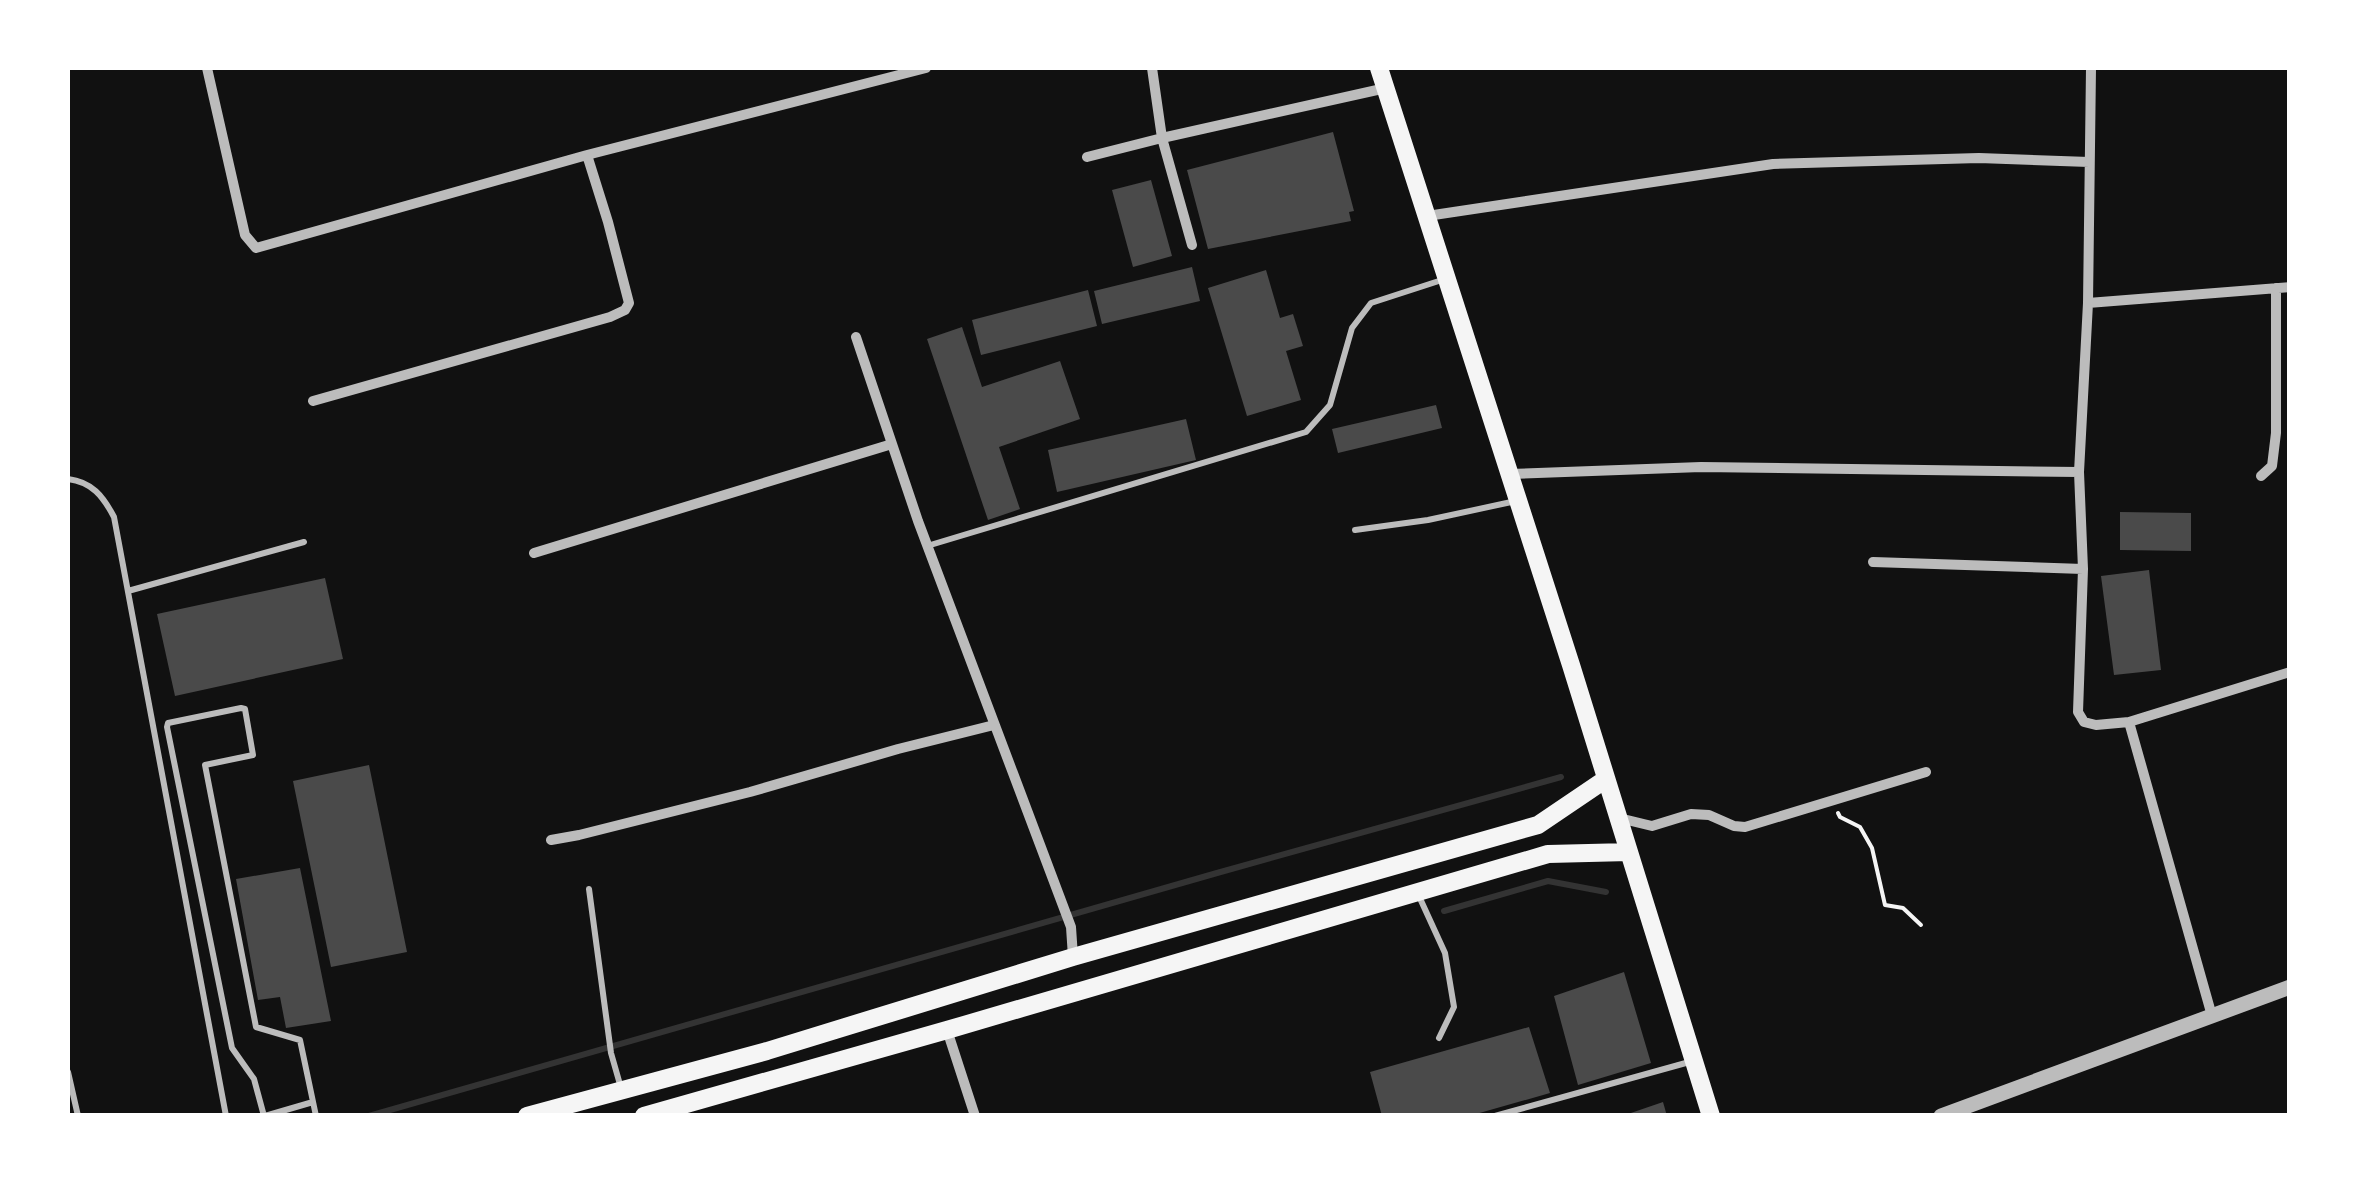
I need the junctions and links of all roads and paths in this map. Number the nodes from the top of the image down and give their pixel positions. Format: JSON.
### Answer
{"nodes":[{"id":1,"x":207,"y":68,"type":"edge"},
{"id":2,"x":926,"y":68,"type":"edge"},
{"id":3,"x":1152,"y":68,"type":"edge"},
{"id":4,"x":1379,"y":68,"type":"edge"},
{"id":5,"x":2091,"y":68,"type":"edge"},
{"id":6,"x":1386,"y":88,"type":"junction"},
{"id":7,"x":1162,"y":138,"type":"junction"},
{"id":8,"x":587,"y":154,"type":"junction"},
{"id":9,"x":1087,"y":158,"type":"dead end"},
{"id":10,"x":2089,"y":162,"type":"junction"},
{"id":11,"x":1427,"y":216,"type":"junction"},
{"id":12,"x":1192,"y":245,"type":"dead end"},
{"id":13,"x":1446,"y":279,"type":"junction"},
{"id":14,"x":2290,"y":287,"type":"edge"},
{"id":15,"x":2276,"y":288,"type":"junction"},
{"id":16,"x":2088,"y":303,"type":"junction"},
{"id":17,"x":856,"y":338,"type":"dead end"},
{"id":18,"x":313,"y":402,"type":"dead end"},
{"id":19,"x":892,"y":444,"type":"junction"},
{"id":20,"x":2079,"y":472,"type":"junction"},
{"id":21,"x":1508,"y":474,"type":"junction"},
{"id":22,"x":2261,"y":476,"type":"dead end"},
{"id":23,"x":68,"y":478,"type":"edge"},
{"id":24,"x":1518,"y":501,"type":"junction"},
{"id":25,"x":1355,"y":530,"type":"dead end"},
{"id":26,"x":304,"y":542,"type":"dead end"},
{"id":27,"x":927,"y":546,"type":"junction"},
{"id":28,"x":534,"y":553,"type":"dead end"},
{"id":29,"x":1873,"y":562,"type":"dead end"},
{"id":30,"x":2083,"y":569,"type":"junction"},
{"id":31,"x":128,"y":591,"type":"junction"},
{"id":32,"x":2290,"y":672,"type":"edge"},
{"id":33,"x":2130,"y":722,"type":"junction"},
{"id":34,"x":994,"y":726,"type":"junction"},
{"id":35,"x":1926,"y":772,"type":"dead end"},
{"id":36,"x":1606,"y":779,"type":"junction"},
{"id":37,"x":1832,"y":799,"type":"junction"},
{"id":38,"x":1618,"y":818,"type":"junction"},
{"id":39,"x":551,"y":840,"type":"dead end"},
{"id":40,"x":1629,"y":852,"type":"junction"},
{"id":41,"x":590,"y":889,"type":"dead end"},
{"id":42,"x":1417,"y":893,"type":"junction"},
{"id":43,"x":1922,"y":925,"type":"dead end"},
{"id":44,"x":1074,"y":957,"type":"junction"},
{"id":45,"x":2290,"y":987,"type":"edge"},
{"id":46,"x":2212,"y":1016,"type":"junction"},
{"id":47,"x":948,"y":1030,"type":"junction"},
{"id":48,"x":1439,"y":1038,"type":"dead end"},
{"id":49,"x":1694,"y":1060,"type":"junction"},
{"id":50,"x":68,"y":1072,"type":"edge"},
{"id":51,"x":621,"y":1090,"type":"junction"},
{"id":52,"x":313,"y":1102,"type":"junction"},
{"id":53,"x":316,"y":1115,"type":"edge"},
{"id":54,"x":78,"y":1116,"type":"edge"},
{"id":55,"x":226,"y":1116,"type":"edge"},
{"id":56,"x":264,"y":1116,"type":"edge"},
{"id":57,"x":527,"y":1116,"type":"edge"},
{"id":58,"x":644,"y":1116,"type":"edge"},
{"id":59,"x":975,"y":1116,"type":"edge"},
{"id":60,"x":1496,"y":1116,"type":"edge"},
{"id":61,"x":1711,"y":1116,"type":"edge"},
{"id":62,"x":1941,"y":1116,"type":"edge"}],
"edges":[{"from":1,"to":8,"type":"street"},
{"from":2,"to":8,"type":"street"},
{"from":3,"to":7,"type":"street"},
{"from":4,"to":6,"type":"main road"},
{"from":5,"to":10,"type":"street"},
{"from":6,"to":7,"type":"street"},
{"from":6,"to":11,"type":"main road"},
{"from":7,"to":9,"type":"street"},
{"from":7,"to":12,"type":"street"},
{"from":8,"to":18,"type":"street"},
{"from":10,"to":11,"type":"street"},
{"from":10,"to":16,"type":"street"},
{"from":11,"to":13,"type":"main road"},
{"from":13,"to":21,"type":"main road"},
{"from":13,"to":27,"type":"lane"},
{"from":14,"to":15,"type":"street"},
{"from":15,"to":16,"type":"street"},
{"from":15,"to":22,"type":"street"},
{"from":16,"to":20,"type":"street"},
{"from":17,"to":19,"type":"street"},
{"from":19,"to":27,"type":"street"},
{"from":19,"to":28,"type":"street"},
{"from":20,"to":21,"type":"street"},
{"from":20,"to":30,"type":"street"},
{"from":21,"to":24,"type":"main road"},
{"from":23,"to":31,"type":"lane"},
{"from":24,"to":25,"type":"lane"},
{"from":24,"to":36,"type":"main road"},
{"from":26,"to":31,"type":"lane"},
{"from":27,"to":34,"type":"street"},
{"from":29,"to":30,"type":"street"},
{"from":30,"to":33,"type":"street"},
{"from":31,"to":55,"type":"lane"},
{"from":32,"to":33,"type":"street"},
{"from":33,"to":46,"type":"street"},
{"from":34,"to":39,"type":"street"},
{"from":34,"to":44,"type":"street"},
{"from":35,"to":37,"type":"street"},
{"from":36,"to":38,"type":"main road"},
{"from":36,"to":44,"type":"main road"},
{"from":37,"to":38,"type":"street"},
{"from":37,"to":43,"type":"path"},
{"from":38,"to":40,"type":"main road"},
{"from":40,"to":42,"type":"main road"},
{"from":40,"to":49,"type":"main road"},
{"from":41,"to":51,"type":"lane"},
{"from":42,"to":47,"type":"main road"},
{"from":42,"to":48,"type":"lane"},
{"from":44,"to":51,"type":"main road"},
{"from":45,"to":46,"type":"street"},
{"from":46,"to":62,"type":"street"},
{"from":47,"to":58,"type":"main road"},
{"from":47,"to":59,"type":"street"},
{"from":49,"to":60,"type":"lane"},
{"from":49,"to":61,"type":"main road"},
{"from":50,"to":54,"type":"lane"},
{"from":51,"to":57,"type":"main road"},
{"from":52,"to":53,"type":"lane"},
{"from":52,"to":56,"type":"lane"},
{"from":52,"to":56,"type":"lane"}]}
